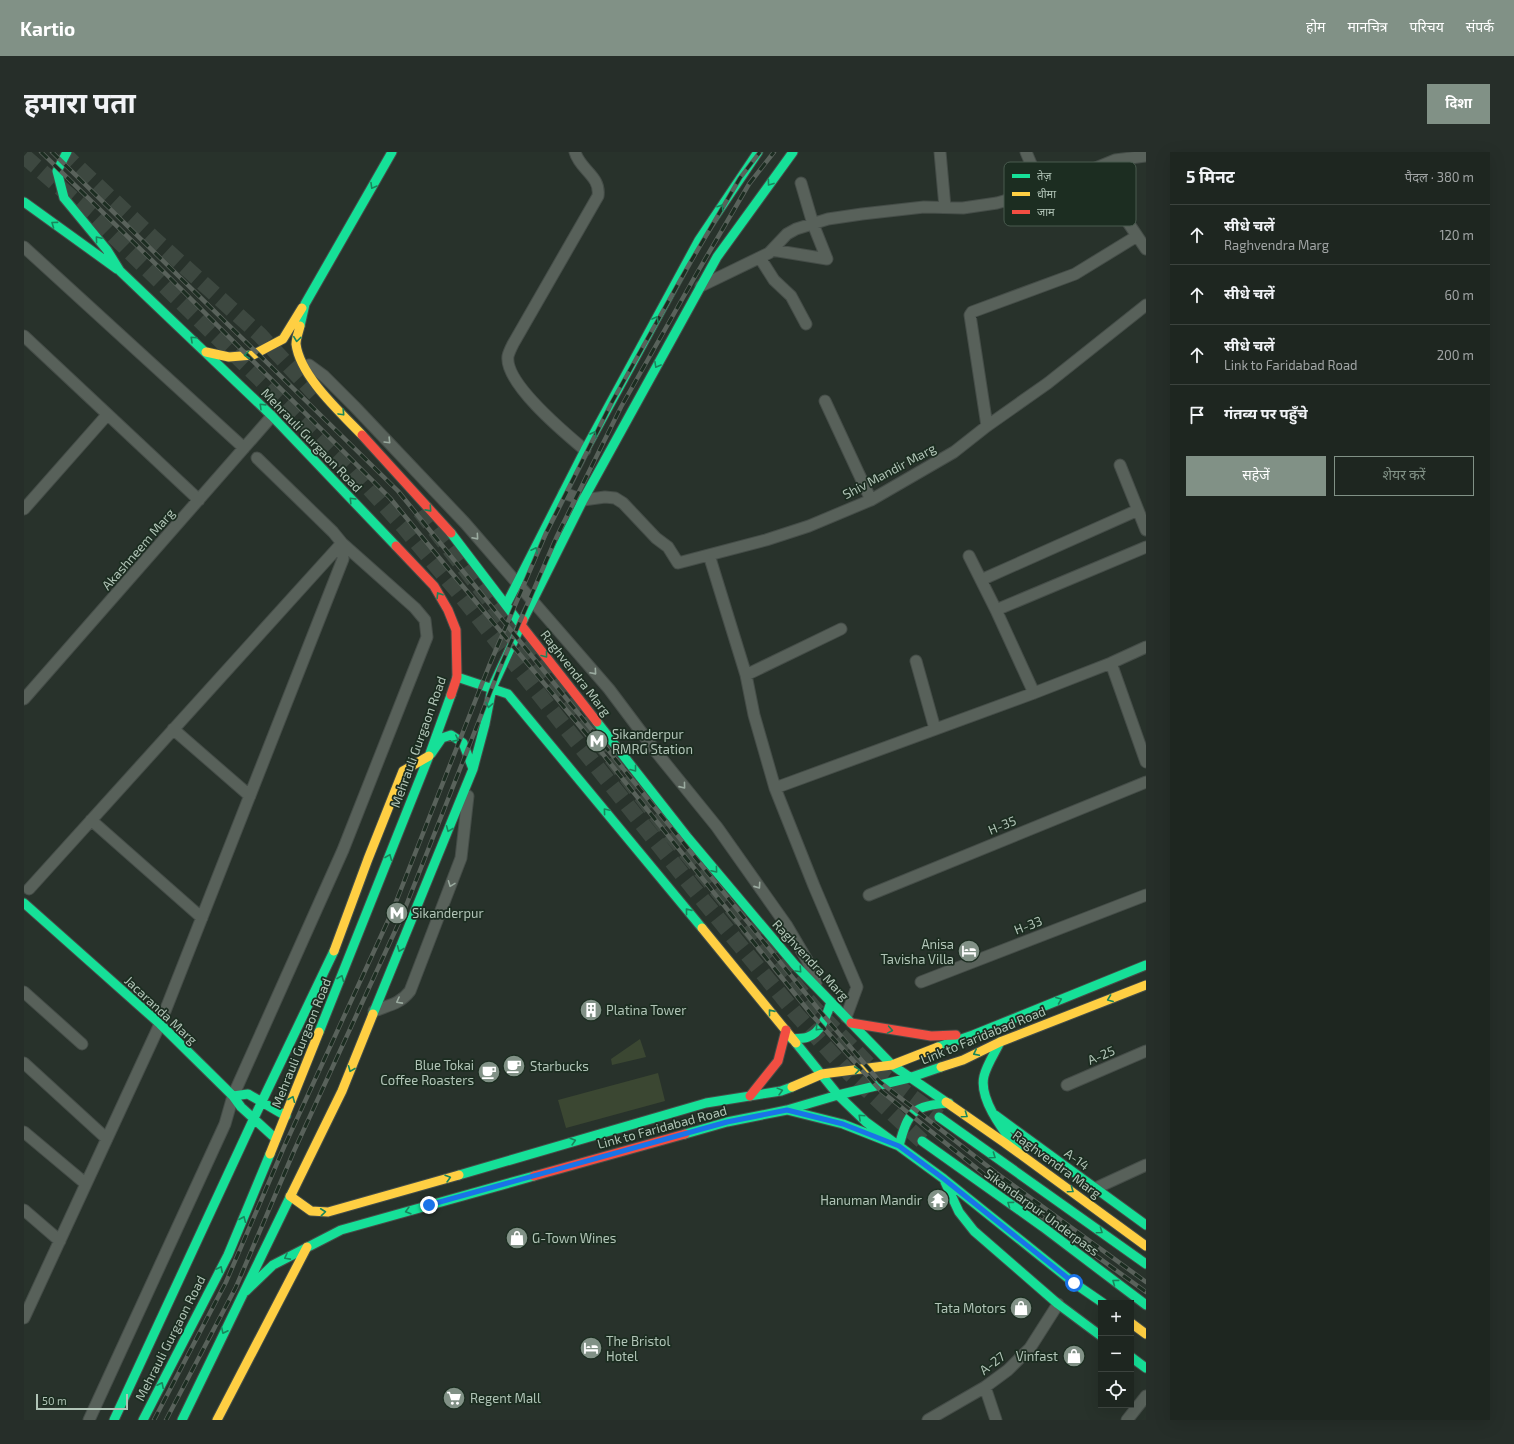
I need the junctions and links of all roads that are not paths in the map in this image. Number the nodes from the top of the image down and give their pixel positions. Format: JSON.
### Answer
{"nodes":[{"id":1,"x":67,"y":152,"type":"edge"},
{"id":2,"x":392,"y":152,"type":"edge"},
{"id":3,"x":575,"y":152,"type":"edge"},
{"id":4,"x":758,"y":152,"type":"edge"},
{"id":5,"x":794,"y":152,"type":"edge"},
{"id":6,"x":940,"y":152,"type":"edge"},
{"id":7,"x":1026,"y":152,"type":"edge"},
{"id":8,"x":1146,"y":156,"type":"edge"},
{"id":9,"x":1030,"y":162,"type":"edge"},
{"id":10,"x":1110,"y":162,"type":"edge"},
{"id":11,"x":801,"y":183,"type":"dead end"},
{"id":12,"x":1004,"y":201,"type":"edge"},
{"id":13,"x":24,"y":202,"type":"edge"},
{"id":14,"x":945,"y":207,"type":"junction"},
{"id":15,"x":813,"y":224,"type":"junction"},
{"id":16,"x":1130,"y":226,"type":"edge"},
{"id":17,"x":1137,"y":236,"type":"junction"},
{"id":18,"x":24,"y":247,"type":"edge"},
{"id":19,"x":1146,"y":249,"type":"edge"},
{"id":20,"x":772,"y":250,"type":"junction"},
{"id":21,"x":760,"y":258,"type":"junction"},
{"id":22,"x":120,"y":271,"type":"junction"},
{"id":23,"x":700,"y":286,"type":"junction"},
{"id":24,"x":305,"y":304,"type":"junction"},
{"id":25,"x":1146,"y":305,"type":"edge"},
{"id":26,"x":806,"y":324,"type":"dead end"},
{"id":27,"x":26,"y":341,"type":"edge"},
{"id":28,"x":206,"y":352,"type":"junction"},
{"id":29,"x":299,"y":357,"type":"junction"},
{"id":30,"x":825,"y":401,"type":"dead end"},
{"id":31,"x":107,"y":415,"type":"junction"},
{"id":32,"x":272,"y":416,"type":"junction"},
{"id":33,"x":987,"y":426,"type":"junction"},
{"id":34,"x":244,"y":448,"type":"junction"},
{"id":35,"x":585,"y":450,"type":"junction"},
{"id":36,"x":257,"y":458,"type":"dead end"},
{"id":37,"x":1120,"y":466,"type":"dead end"},
{"id":38,"x":564,"y":493,"type":"junction"},
{"id":39,"x":199,"y":500,"type":"junction"},
{"id":40,"x":583,"y":500,"type":"junction"},
{"id":41,"x":871,"y":500,"type":"junction"},
{"id":42,"x":24,"y":509,"type":"edge"},
{"id":43,"x":1138,"y":510,"type":"junction"},
{"id":44,"x":1146,"y":530,"type":"edge"},
{"id":45,"x":342,"y":543,"type":"junction"},
{"id":46,"x":1146,"y":547,"type":"edge"},
{"id":47,"x":709,"y":555,"type":"junction"},
{"id":48,"x":969,"y":556,"type":"dead end"},
{"id":49,"x":981,"y":580,"type":"junction"},
{"id":50,"x":518,"y":585,"type":"junction"},
{"id":51,"x":532,"y":601,"type":"junction"},
{"id":52,"x":506,"y":605,"type":"junction"},
{"id":53,"x":996,"y":610,"type":"junction"},
{"id":54,"x":521,"y":625,"type":"junction"},
{"id":55,"x":840,"y":629,"type":"dead end"},
{"id":56,"x":1146,"y":647,"type":"edge"},
{"id":57,"x":916,"y":661,"type":"dead end"},
{"id":58,"x":1111,"y":663,"type":"junction"},
{"id":59,"x":746,"y":675,"type":"junction"},
{"id":60,"x":457,"y":677,"type":"junction"},
{"id":61,"x":492,"y":688,"type":"junction"},
{"id":62,"x":1034,"y":692,"type":"junction"},
{"id":63,"x":24,"y":699,"type":"edge"},
{"id":64,"x":173,"y":729,"type":"junction"},
{"id":65,"x":935,"y":729,"type":"junction"},
{"id":66,"x":429,"y":756,"type":"junction"},
{"id":67,"x":1146,"y":762,"type":"edge"},
{"id":68,"x":471,"y":773,"type":"junction"},
{"id":69,"x":1146,"y":782,"type":"edge"},
{"id":70,"x":775,"y":788,"type":"junction"},
{"id":71,"x":250,"y":796,"type":"junction"},
{"id":72,"x":92,"y":820,"type":"junction"},
{"id":73,"x":29,"y":889,"type":"dead end"},
{"id":74,"x":869,"y":895,"type":"dead end"},
{"id":75,"x":1146,"y":895,"type":"edge"},
{"id":76,"x":24,"y":903,"type":"edge"},
{"id":77,"x":202,"y":918,"type":"junction"},
{"id":78,"x":1146,"y":965,"type":"edge"},
{"id":79,"x":921,"y":982,"type":"dead end"},
{"id":80,"x":1146,"y":985,"type":"edge"},
{"id":81,"x":818,"y":990,"type":"junction"},
{"id":82,"x":24,"y":992,"type":"edge"},
{"id":83,"x":832,"y":1002,"type":"junction"},
{"id":84,"x":374,"y":1011,"type":"junction"},
{"id":85,"x":849,"y":1020,"type":"junction"},
{"id":86,"x":160,"y":1024,"type":"junction"},
{"id":87,"x":786,"y":1030,"type":"junction"},
{"id":88,"x":972,"y":1035,"type":"junction"},
{"id":89,"x":792,"y":1039,"type":"junction"},
{"id":90,"x":1000,"y":1042,"type":"junction"},
{"id":91,"x":82,"y":1044,"type":"dead end"},
{"id":92,"x":1146,"y":1051,"type":"edge"},
{"id":93,"x":24,"y":1063,"type":"edge"},
{"id":94,"x":892,"y":1065,"type":"junction"},
{"id":95,"x":822,"y":1074,"type":"junction"},
{"id":96,"x":909,"y":1078,"type":"junction"},
{"id":97,"x":1067,"y":1085,"type":"dead end"},
{"id":98,"x":838,"y":1095,"type":"junction"},
{"id":99,"x":233,"y":1096,"type":"junction"},
{"id":100,"x":750,"y":1096,"type":"junction"},
{"id":101,"x":262,"y":1102,"type":"junction"},
{"id":102,"x":949,"y":1103,"type":"junction"},
{"id":103,"x":787,"y":1110,"type":"junction"},
{"id":104,"x":994,"y":1114,"type":"junction"},
{"id":105,"x":286,"y":1116,"type":"junction"},
{"id":106,"x":939,"y":1117,"type":"tunnel mouth"},
{"id":107,"x":254,"y":1118,"type":"junction"},
{"id":108,"x":24,"y":1132,"type":"edge"},
{"id":109,"x":107,"y":1139,"type":"junction"},
{"id":110,"x":276,"y":1139,"type":"junction"},
{"id":111,"x":922,"y":1141,"type":"tunnel mouth"},
{"id":112,"x":899,"y":1146,"type":"junction"},
{"id":113,"x":1020,"y":1153,"type":"junction"},
{"id":114,"x":1146,"y":1165,"type":"edge"},
{"id":115,"x":944,"y":1179,"type":"junction"},
{"id":116,"x":86,"y":1184,"type":"junction"},
{"id":117,"x":1096,"y":1188,"type":"junction"},
{"id":118,"x":290,"y":1196,"type":"junction"},
{"id":119,"x":24,"y":1210,"type":"edge"},
{"id":120,"x":1146,"y":1225,"type":"edge"},
{"id":121,"x":60,"y":1241,"type":"junction"},
{"id":122,"x":1146,"y":1246,"type":"edge"},
{"id":123,"x":307,"y":1247,"type":"junction"},
{"id":124,"x":1146,"y":1264,"type":"edge"},
{"id":125,"x":242,"y":1296,"type":"junction"},
{"id":126,"x":1099,"y":1300,"type":"edge"},
{"id":127,"x":1146,"y":1305,"type":"edge"},
{"id":128,"x":1056,"y":1307,"type":"junction"},
{"id":129,"x":24,"y":1318,"type":"edge"},
{"id":130,"x":1134,"y":1325,"type":"edge"},
{"id":131,"x":1098,"y":1334,"type":"edge"},
{"id":132,"x":1146,"y":1334,"type":"edge"},
{"id":133,"x":1134,"y":1359,"type":"edge"},
{"id":134,"x":1146,"y":1368,"type":"edge"},
{"id":135,"x":984,"y":1387,"type":"junction"},
{"id":136,"x":1146,"y":1396,"type":"edge"},
{"id":137,"x":89,"y":1420,"type":"edge"},
{"id":138,"x":114,"y":1420,"type":"edge"},
{"id":139,"x":143,"y":1420,"type":"edge"},
{"id":140,"x":182,"y":1420,"type":"edge"},
{"id":141,"x":217,"y":1420,"type":"edge"},
{"id":142,"x":928,"y":1420,"type":"edge"},
{"id":143,"x":996,"y":1420,"type":"edge"},
{"id":144,"x":1127,"y":1420,"type":"edge"}],
"edges":[{"from":22,"to":1,"type":"main road","name":"Mehrauli Gurgaon Road","one_way":true},
{"from":2,"to":24,"type":"main road","one_way":true},
{"from":3,"to":35,"type":"street"},
{"from":35,"to":4,"type":"main road","one_way":true},
{"from":5,"to":23,"type":"main road","one_way":true},
{"from":6,"to":14,"type":"street"},
{"from":7,"to":9,"type":"street"},
{"from":8,"to":10,"type":"street"},
{"from":11,"to":15,"type":"street"},
{"from":12,"to":14,"type":"street"},
{"from":22,"to":13,"type":"main road","one_way":true},
{"from":14,"to":15,"type":"street"},
{"from":15,"to":20,"type":"street"},
{"from":15,"to":20,"type":"street"},
{"from":16,"to":17,"type":"street"},
{"from":17,"to":19,"type":"street"},
{"from":17,"to":33,"type":"street"},
{"from":18,"to":34,"type":"street"},
{"from":20,"to":21,"type":"street"},
{"from":21,"to":23,"type":"street"},
{"from":21,"to":26,"type":"street"},
{"from":28,"to":22,"type":"main road","name":"Mehrauli Gurgaon Road","one_way":true},
{"from":23,"to":40,"type":"main road","one_way":true},
{"from":24,"to":28,"type":"main road","one_way":true},
{"from":24,"to":29,"type":"main road","one_way":true},
{"from":25,"to":33,"type":"street","name":"Shiv Mandir Marg"},
{"from":27,"to":31,"type":"street"},
{"from":32,"to":28,"type":"main road","name":"Mehrauli Gurgaon Road","one_way":true},
{"from":29,"to":50,"type":"street","one_way":true},
{"from":29,"to":52,"type":"main road","one_way":true},
{"from":30,"to":41,"type":"street"},
{"from":31,"to":39,"type":"street"},
{"from":31,"to":42,"type":"street"},
{"from":32,"to":34,"type":"street","name":"Akashneem Marg"},
{"from":60,"to":32,"type":"main road","name":"Mehrauli Gurgaon Road","one_way":true},
{"from":33,"to":41,"type":"street","name":"Shiv Mandir Marg"},
{"from":34,"to":39,"type":"street","name":"Akashneem Marg"},
{"from":35,"to":38,"type":"main road"},
{"from":36,"to":45,"type":"street"},
{"from":37,"to":43,"type":"street"},
{"from":38,"to":40,"type":"street"},
{"from":50,"to":38,"type":"main road","one_way":true},
{"from":39,"to":63,"type":"street","name":"Akashneem Marg"},
{"from":40,"to":47,"type":"street","name":"Shiv Mandir Marg"},
{"from":40,"to":51,"type":"main road"},
{"from":41,"to":47,"type":"street","name":"Shiv Mandir Marg"},
{"from":43,"to":44,"type":"street"},
{"from":43,"to":49,"type":"street"},
{"from":45,"to":64,"type":"street"},
{"from":45,"to":71,"type":"street"},
{"from":45,"to":99,"type":"street"},
{"from":46,"to":53,"type":"street"},
{"from":47,"to":59,"type":"street"},
{"from":48,"to":49,"type":"street"},
{"from":49,"to":53,"type":"street"},
{"from":50,"to":51,"type":"street"},
{"from":50,"to":52,"type":"main road"},
{"from":51,"to":54,"type":"main road"},
{"from":51,"to":81,"type":"street","one_way":true},
{"from":52,"to":54,"type":"main road"},
{"from":53,"to":62,"type":"street"},
{"from":54,"to":61,"type":"main road"},
{"from":54,"to":81,"type":"main road","name":"Raghvendra Marg","one_way":true},
{"from":55,"to":59,"type":"street"},
{"from":56,"to":58,"type":"street"},
{"from":57,"to":65,"type":"street"},
{"from":58,"to":62,"type":"street"},
{"from":58,"to":67,"type":"street"},
{"from":59,"to":70,"type":"street"},
{"from":60,"to":61,"type":"main road"},
{"from":60,"to":66,"type":"main road","name":"Mehrauli Gurgaon Road"},
{"from":61,"to":68,"type":"main road","one_way":true},
{"from":87,"to":61,"type":"main road","one_way":true},
{"from":62,"to":65,"type":"street"},
{"from":64,"to":71,"type":"street"},
{"from":64,"to":72,"type":"street"},
{"from":65,"to":70,"type":"street"},
{"from":66,"to":68,"type":"main road","one_way":true},
{"from":66,"to":101,"type":"main road"},
{"from":105,"to":66,"type":"main road","name":"Mehrauli Gurgaon Road","one_way":true},
{"from":68,"to":84,"type":"main road","one_way":true},
{"from":68,"to":84,"type":"street","one_way":true},
{"from":69,"to":74,"type":"street","name":"H-35"},
{"from":70,"to":85,"type":"street"},
{"from":71,"to":77,"type":"street"},
{"from":72,"to":73,"type":"street"},
{"from":72,"to":77,"type":"street"},
{"from":75,"to":79,"type":"street","name":"H-33"},
{"from":76,"to":86,"type":"main road","name":"Jacaranda Marg"},
{"from":77,"to":86,"type":"street"},
{"from":88,"to":78,"type":"main road","name":"Link to Faridabad Road","one_way":true},
{"from":80,"to":90,"type":"main road","name":"Link to Faridabad Road","one_way":true},
{"from":81,"to":83,"type":"main road","name":"Raghvendra Marg"},
{"from":82,"to":91,"type":"street"},
{"from":83,"to":85,"type":"main road","name":"Raghvendra Marg"},
{"from":83,"to":89,"type":"main road","one_way":true},
{"from":84,"to":118,"type":"main road","one_way":true},
{"from":85,"to":88,"type":"main road","one_way":true},
{"from":85,"to":94,"type":"main road","name":"Raghvendra Marg"},
{"from":86,"to":99,"type":"main road","name":"Jacaranda Marg"},
{"from":86,"to":109,"type":"street"},
{"from":87,"to":89,"type":"main road"},
{"from":87,"to":100,"type":"main road"},
{"from":88,"to":94,"type":"main road","name":"Link to Faridabad Road"},
{"from":89,"to":95,"type":"main road"},
{"from":90,"to":96,"type":"main road","name":"Link to Faridabad Road","one_way":true},
{"from":90,"to":104,"type":"main road"},
{"from":92,"to":97,"type":"street","name":"A-25"},
{"from":93,"to":109,"type":"street"},
{"from":95,"to":94,"type":"main road","name":"Link to Faridabad Road","one_way":true},
{"from":94,"to":96,"type":"main road","name":"Raghvendra Marg"},
{"from":95,"to":98,"type":"main road"},
{"from":100,"to":95,"type":"main road","name":"Link to Faridabad Road","one_way":true},
{"from":96,"to":98,"type":"main road","name":"Link to Faridabad Road"},
{"from":96,"to":102,"type":"main road","name":"Raghvendra Marg"},
{"from":98,"to":103,"type":"main road","name":"Link to Faridabad Road"},
{"from":112,"to":98,"type":"main road","one_way":true},
{"from":99,"to":101,"type":"main road"},
{"from":99,"to":107,"type":"main road","name":"Jacaranda Marg"},
{"from":99,"to":137,"type":"street"},
{"from":118,"to":100,"type":"main road","name":"Link to Faridabad Road","one_way":true},
{"from":101,"to":105,"type":"main road"},
{"from":101,"to":107,"type":"main road"},
{"from":102,"to":112,"type":"main road"},
{"from":102,"to":113,"type":"main road","name":"Raghvendra Marg","one_way":true},
{"from":103,"to":112,"type":"main road"},
{"from":103,"to":123,"type":"main road","name":"Link to Faridabad Road","one_way":true},
{"from":104,"to":113,"type":"main road"},
{"from":104,"to":117,"type":"main road","name":"A-14"},
{"from":105,"to":110,"type":"main road","name":"Mehrauli Gurgaon Road"},
{"from":106,"to":124,"type":"main road","name":"Sikandarpur Underpass","one_way":true},
{"from":107,"to":110,"type":"main road","name":"Jacaranda Marg"},
{"from":107,"to":138,"type":"main road"},
{"from":108,"to":116,"type":"street"},
{"from":109,"to":116,"type":"street"},
{"from":139,"to":110,"type":"main road","name":"Mehrauli Gurgaon Road","one_way":true},
{"from":127,"to":111,"type":"main road","name":"Sikandarpur Underpass","one_way":true},
{"from":112,"to":115,"type":"main road"},
{"from":113,"to":122,"type":"main road","name":"Raghvendra Marg","one_way":true},
{"from":114,"to":117,"type":"street"},
{"from":115,"to":126,"type":"main road"},
{"from":115,"to":128,"type":"main road"},
{"from":116,"to":121,"type":"street"},
{"from":117,"to":120,"type":"main road","name":"A-14"},
{"from":118,"to":125,"type":"main road"},
{"from":119,"to":121,"type":"street"},
{"from":121,"to":129,"type":"street"},
{"from":123,"to":125,"type":"main road","name":"Link to Faridabad Road","one_way":true},
{"from":123,"to":141,"type":"main road"},
{"from":125,"to":140,"type":"main road","one_way":true},
{"from":128,"to":131,"type":"main road"},
{"from":128,"to":135,"type":"street","name":"A-27"},
{"from":130,"to":132,"type":"main road"},
{"from":133,"to":134,"type":"main road"},
{"from":135,"to":142,"type":"street","name":"A-27"},
{"from":135,"to":143,"type":"street"},
{"from":136,"to":144,"type":"street"}]}
